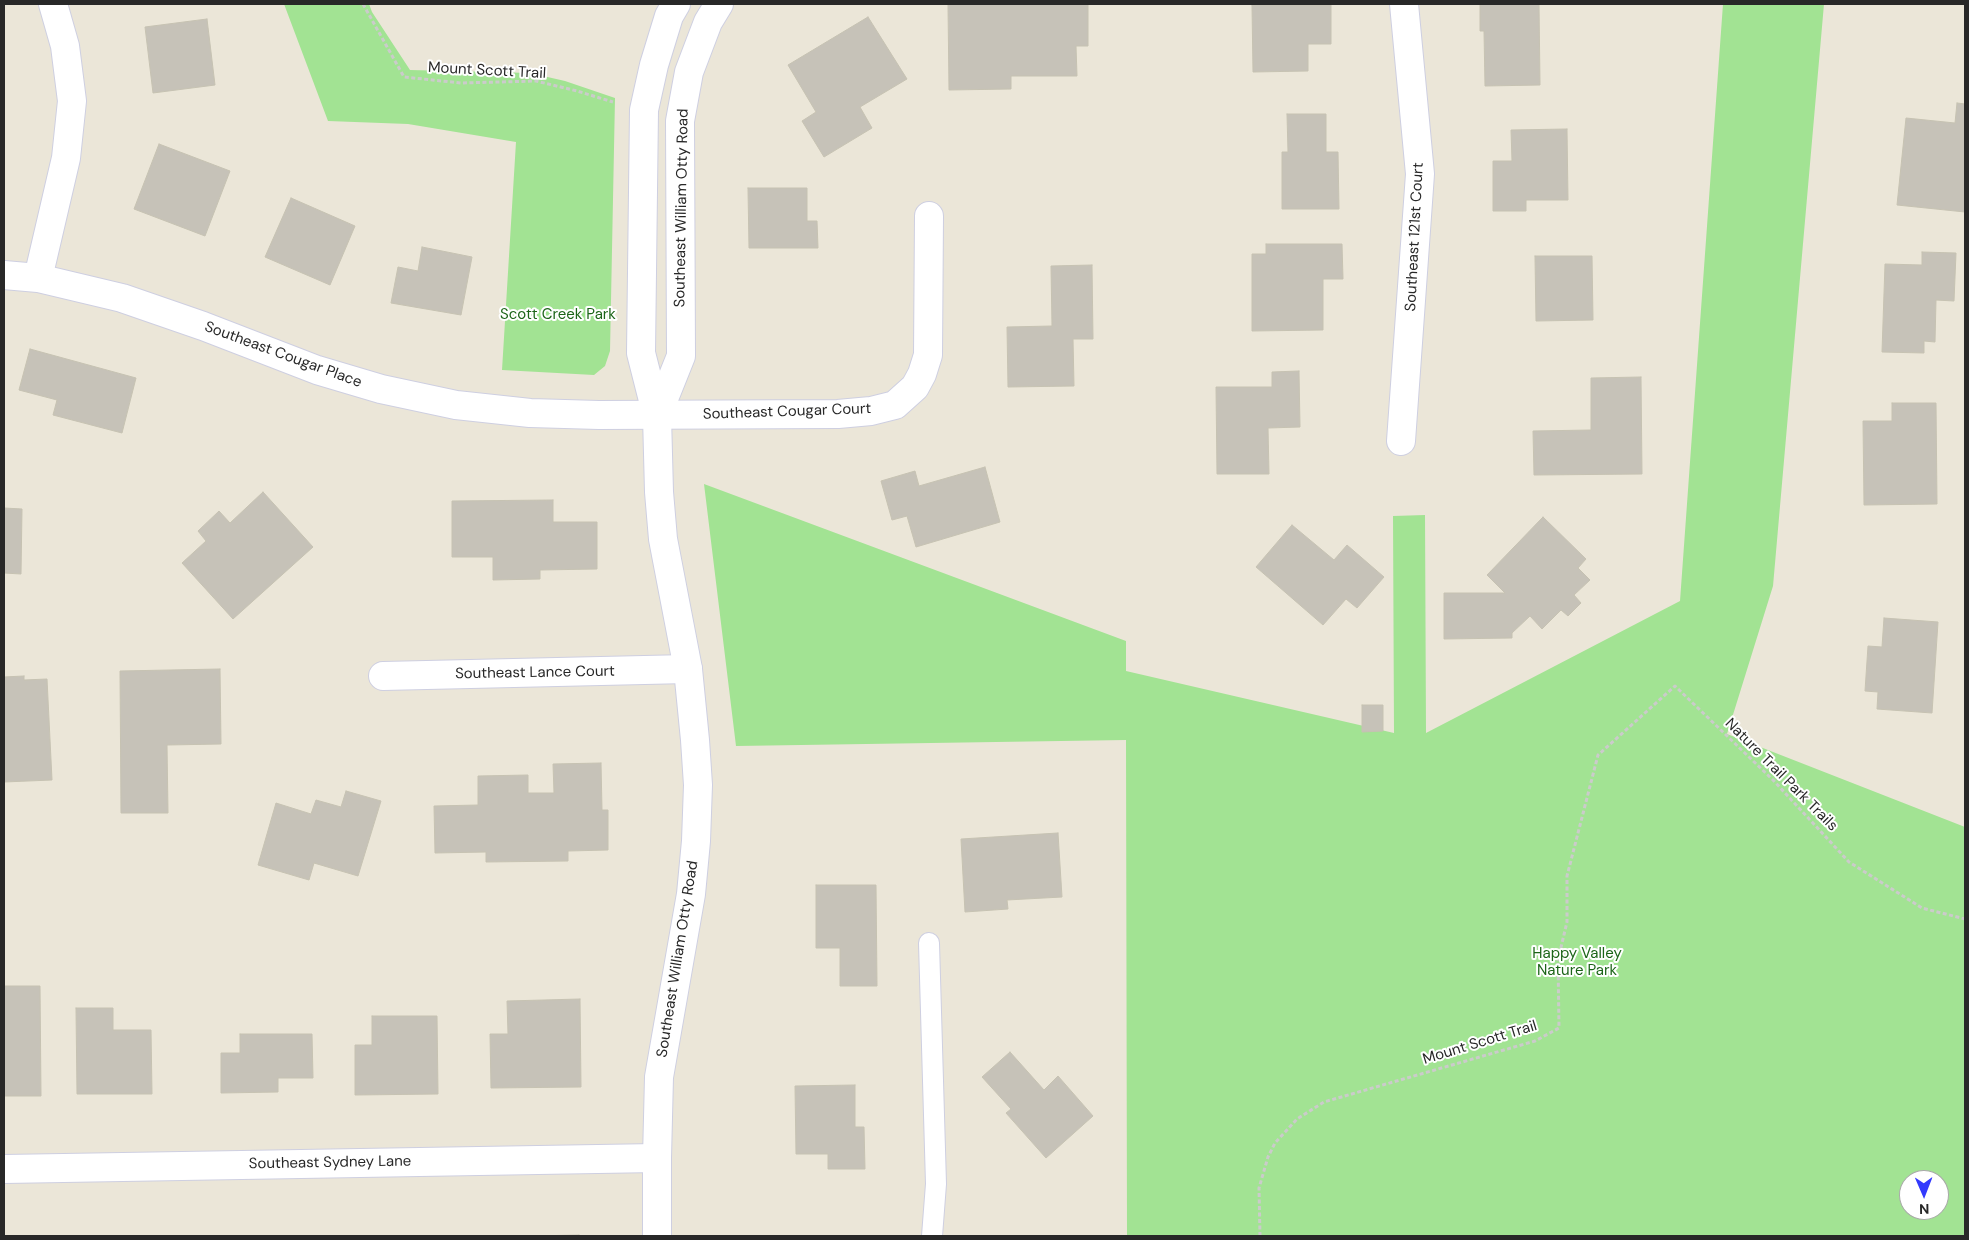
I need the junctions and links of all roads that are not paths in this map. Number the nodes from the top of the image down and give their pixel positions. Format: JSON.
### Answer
{"nodes":[{"id":1,"x":53,"y":4,"type":"edge"},
{"id":2,"x":676,"y":4,"type":"edge"},
{"id":3,"x":719,"y":4,"type":"edge"},
{"id":4,"x":1404,"y":4,"type":"edge"},
{"id":5,"x":929,"y":216,"type":"dead end"},
{"id":6,"x":4,"y":275,"type":"edge"},
{"id":7,"x":38,"y":278,"type":"junction"},
{"id":8,"x":657,"y":416,"type":"junction"},
{"id":9,"x":1401,"y":441,"type":"dead end"},
{"id":10,"x":688,"y":669,"type":"junction"},
{"id":11,"x":383,"y":676,"type":"dead end"},
{"id":12,"x":929,"y":943,"type":"dead end"},
{"id":13,"x":657,"y":1158,"type":"junction"},
{"id":14,"x":4,"y":1169,"type":"edge"},
{"id":15,"x":657,"y":1236,"type":"edge"},
{"id":16,"x":932,"y":1236,"type":"edge"}],
"edges":[{"from":1,"to":7,"type":"street"},
{"from":2,"to":8,"type":"street","name":"Southeast William Otty Road"},
{"from":3,"to":8,"type":"street","name":"Southeast William Otty Road"},
{"from":4,"to":9,"type":"street","name":"Southeast 121st Court"},
{"from":5,"to":8,"type":"street","name":"Southeast Cougar Court"},
{"from":6,"to":7,"type":"street","name":"Southeast Cougar Place"},
{"from":7,"to":8,"type":"street","name":"Southeast Cougar Place"},
{"from":8,"to":10,"type":"street","name":"Southeast William Otty Road"},
{"from":10,"to":11,"type":"street","name":"Southeast Lance Court"},
{"from":10,"to":13,"type":"street","name":"Southeast William Otty Road"},
{"from":12,"to":16,"type":"lane"},
{"from":13,"to":14,"type":"street","name":"Southeast Sydney Lane"},
{"from":13,"to":15,"type":"street","name":"Southeast William Otty Road"}]}
